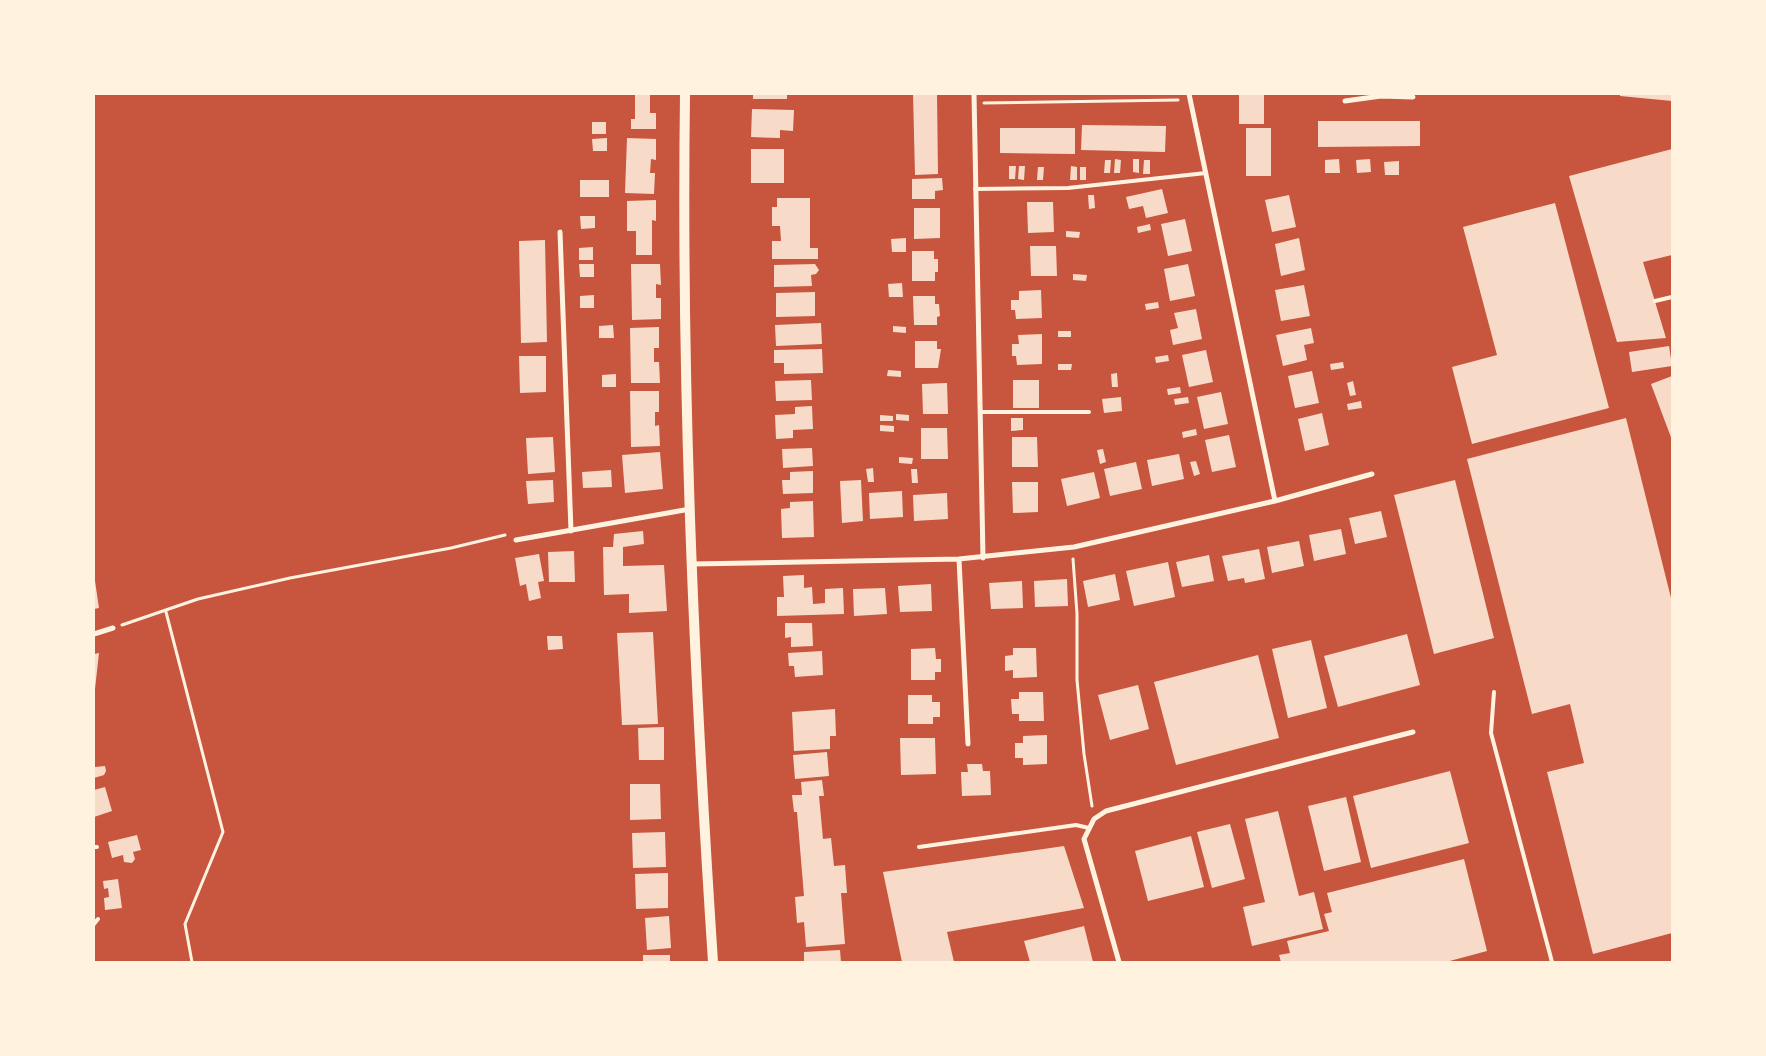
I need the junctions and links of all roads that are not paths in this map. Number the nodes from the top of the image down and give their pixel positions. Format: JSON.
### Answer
{"nodes":[{"id":1,"x":685,"y":94,"type":"edge"},
{"id":2,"x":974,"y":94,"type":"edge"},
{"id":3,"x":1381,"y":95,"type":"edge"},
{"id":4,"x":1190,"y":97,"type":"edge"},
{"id":5,"x":1413,"y":97,"type":"dead end"},
{"id":6,"x":1345,"y":101,"type":"dead end"},
{"id":7,"x":1206,"y":173,"type":"junction"},
{"id":8,"x":976,"y":189,"type":"junction"},
{"id":9,"x":560,"y":232,"type":"dead end"},
{"id":10,"x":1672,"y":297,"type":"edge"},
{"id":11,"x":1655,"y":300,"type":"dead end"},
{"id":12,"x":980,"y":412,"type":"junction"},
{"id":13,"x":1089,"y":412,"type":"dead end"},
{"id":14,"x":1372,"y":474,"type":"dead end"},
{"id":15,"x":1275,"y":501,"type":"junction"},
{"id":16,"x":690,"y":509,"type":"junction"},
{"id":17,"x":570,"y":530,"type":"junction"},
{"id":18,"x":516,"y":540,"type":"road end"},
{"id":19,"x":983,"y":558,"type":"junction"},
{"id":20,"x":959,"y":559,"type":"junction"},
{"id":21,"x":692,"y":564,"type":"junction"},
{"id":22,"x":113,"y":628,"type":"road end"},
{"id":23,"x":94,"y":634,"type":"edge"},
{"id":24,"x":1494,"y":692,"type":"dead end"},
{"id":25,"x":1413,"y":732,"type":"dead end"},
{"id":26,"x":968,"y":744,"type":"dead end"},
{"id":27,"x":1089,"y":828,"type":"junction"},
{"id":28,"x":919,"y":847,"type":"dead end"},
{"id":29,"x":98,"y":919,"type":"dead end"},
{"id":30,"x":94,"y":924,"type":"edge"},
{"id":31,"x":713,"y":962,"type":"edge"},
{"id":32,"x":1119,"y":962,"type":"edge"},
{"id":33,"x":1552,"y":962,"type":"edge"}],
"edges":[{"from":1,"to":16,"type":"main road"},
{"from":2,"to":8,"type":"street"},
{"from":3,"to":5,"type":"street"},
{"from":3,"to":6,"type":"street"},
{"from":4,"to":7,"type":"street"},
{"from":7,"to":8,"type":"lane"},
{"from":7,"to":15,"type":"street"},
{"from":8,"to":12,"type":"street"},
{"from":9,"to":17,"type":"street"},
{"from":10,"to":11,"type":"lane"},
{"from":12,"to":13,"type":"lane"},
{"from":12,"to":19,"type":"street"},
{"from":14,"to":15,"type":"street"},
{"from":15,"to":19,"type":"street"},
{"from":16,"to":17,"type":"street"},
{"from":16,"to":21,"type":"main road"},
{"from":17,"to":18,"type":"street"},
{"from":19,"to":20,"type":"street"},
{"from":20,"to":21,"type":"street"},
{"from":20,"to":26,"type":"street"},
{"from":21,"to":31,"type":"main road"},
{"from":22,"to":23,"type":"street"},
{"from":24,"to":33,"type":"lane"},
{"from":25,"to":27,"type":"street"},
{"from":27,"to":28,"type":"lane"},
{"from":27,"to":32,"type":"street"},
{"from":29,"to":30,"type":"lane"}]}
